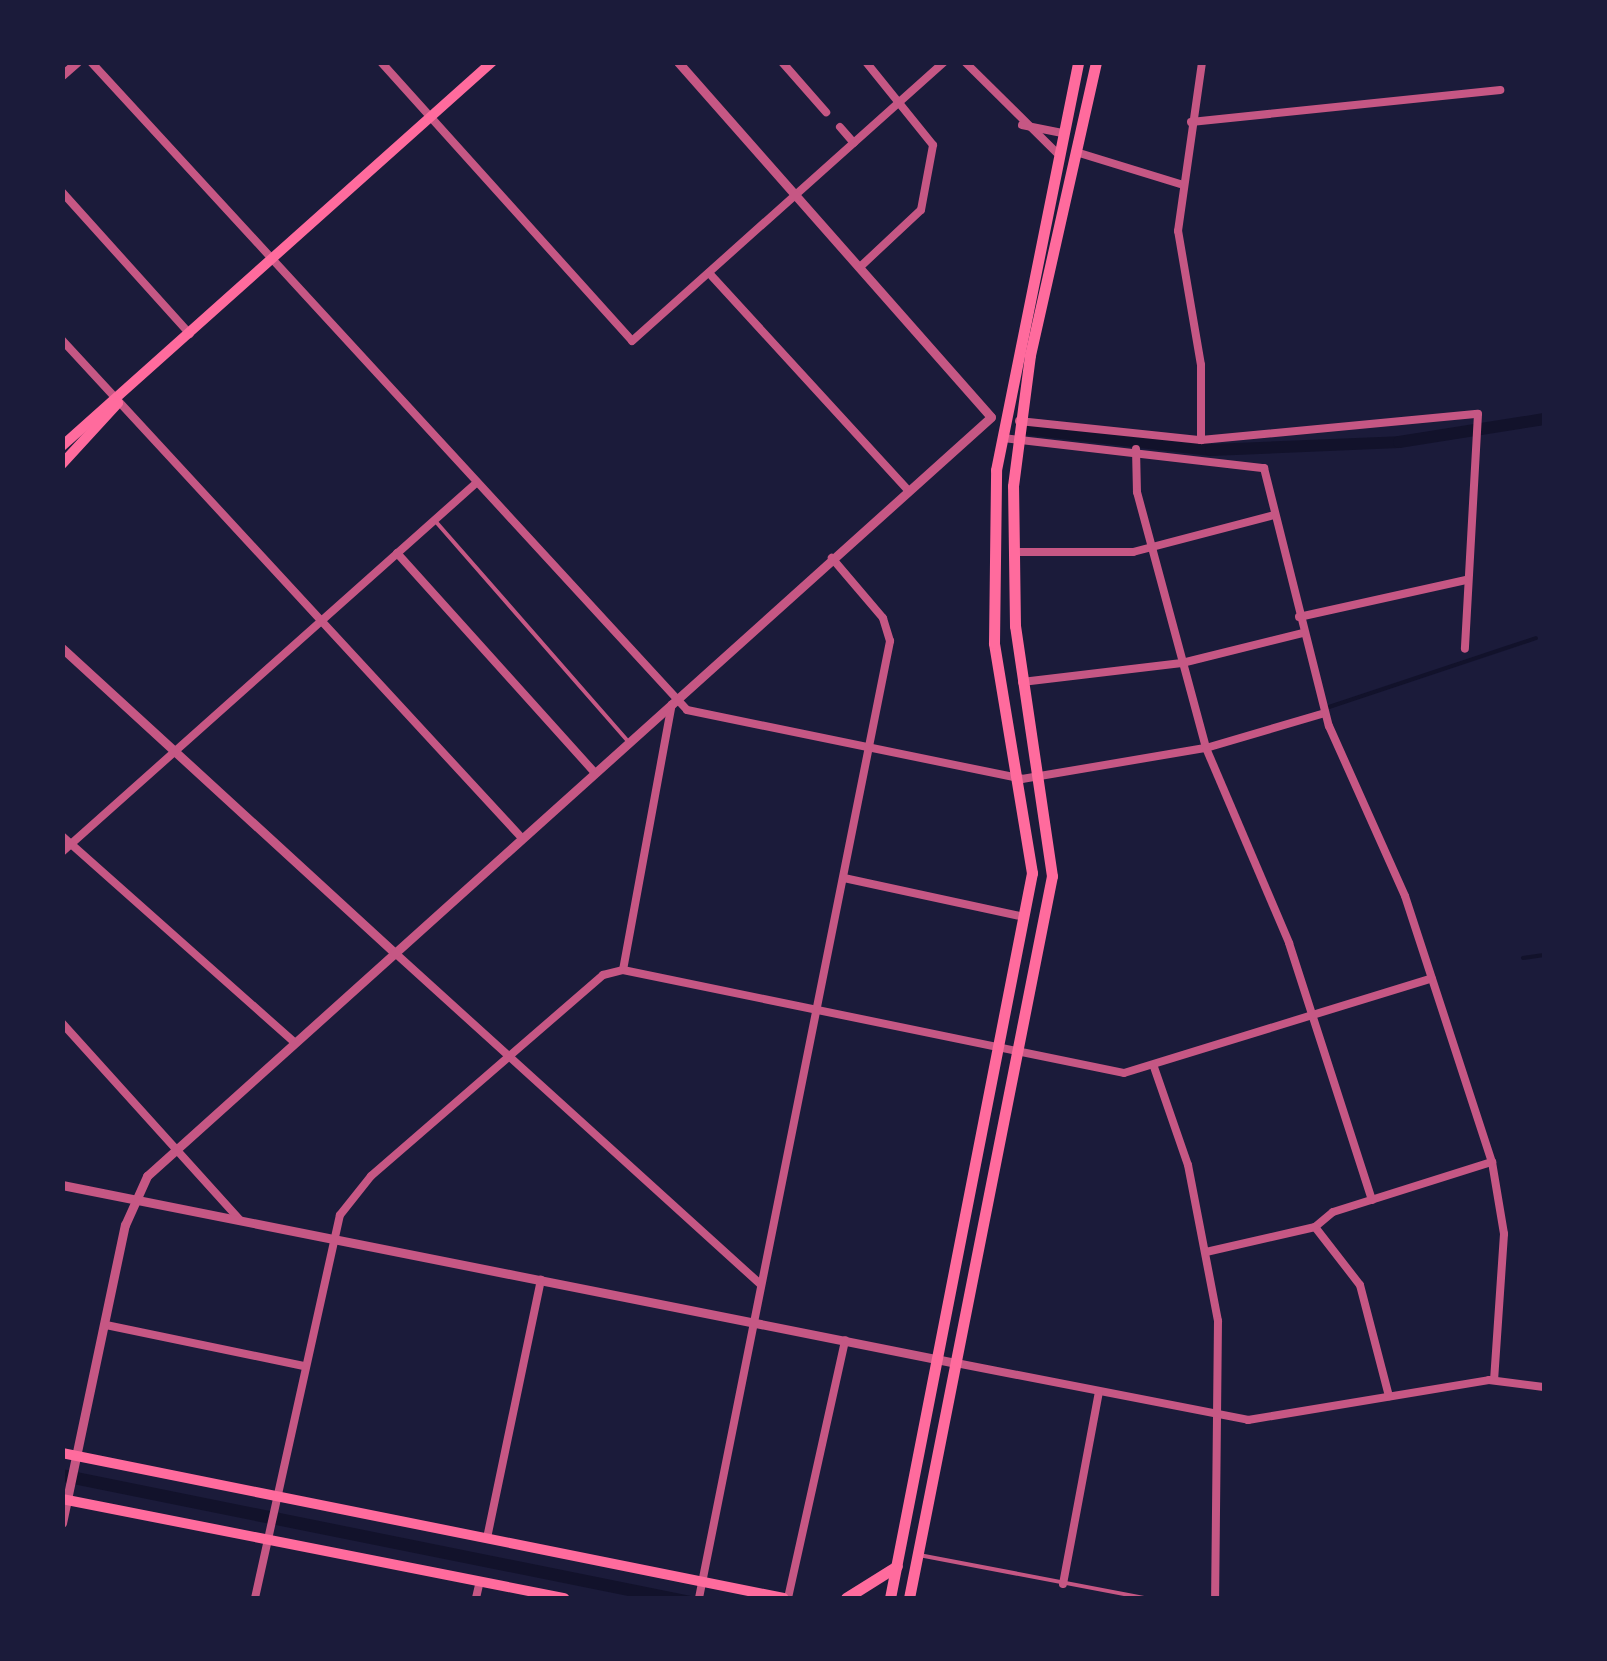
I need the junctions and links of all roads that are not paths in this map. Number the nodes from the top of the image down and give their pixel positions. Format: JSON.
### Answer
{"nodes":[{"id":1,"x":76,"y":62,"type":"edge"},
{"id":2,"x":91,"y":62,"type":"edge"},
{"id":3,"x":381,"y":62,"type":"edge"},
{"id":4,"x":492,"y":62,"type":"edge"},
{"id":5,"x":678,"y":62,"type":"edge"},
{"id":6,"x":782,"y":62,"type":"edge"},
{"id":7,"x":866,"y":62,"type":"edge"},
{"id":8,"x":944,"y":62,"type":"edge"},
{"id":9,"x":965,"y":62,"type":"edge"},
{"id":10,"x":1078,"y":62,"type":"edge"},
{"id":11,"x":1096,"y":62,"type":"edge"},
{"id":12,"x":1202,"y":62,"type":"edge"},
{"id":13,"x":62,"y":75,"type":"edge"},
{"id":14,"x":1500,"y":90,"type":"dead end"},
{"id":15,"x":901,"y":101,"type":"junction"},
{"id":16,"x":826,"y":112,"type":"dead end"},
{"id":17,"x":431,"y":118,"type":"junction"},
{"id":18,"x":1191,"y":122,"type":"junction"},
{"id":19,"x":1022,"y":125,"type":"junction"},
{"id":20,"x":840,"y":127,"type":"dead end"},
{"id":21,"x":1062,"y":133,"type":"junction"},
{"id":22,"x":854,"y":143,"type":"junction"},
{"id":23,"x":1076,"y":152,"type":"junction"},
{"id":24,"x":1057,"y":153,"type":"junction"},
{"id":25,"x":1180,"y":184,"type":"junction"},
{"id":26,"x":62,"y":192,"type":"edge"},
{"id":27,"x":796,"y":195,"type":"junction"},
{"id":28,"x":274,"y":261,"type":"junction"},
{"id":29,"x":860,"y":267,"type":"junction"},
{"id":30,"x":709,"y":272,"type":"junction"},
{"id":31,"x":192,"y":336,"type":"junction"},
{"id":32,"x":62,"y":340,"type":"edge"},
{"id":33,"x":118,"y":402,"type":"junction"},
{"id":34,"x":997,"y":418,"type":"junction"},
{"id":35,"x":1019,"y":421,"type":"junction"},
{"id":36,"x":1000,"y":438,"type":"junction"},
{"id":37,"x":1016,"y":439,"type":"junction"},
{"id":38,"x":1201,"y":440,"type":"junction"},
{"id":39,"x":62,"y":446,"type":"edge"},
{"id":40,"x":1136,"y":450,"type":"junction"},
{"id":41,"x":62,"y":464,"type":"edge"},
{"id":42,"x":475,"y":484,"type":"junction"},
{"id":43,"x":907,"y":489,"type":"junction"},
{"id":44,"x":1274,"y":515,"type":"junction"},
{"id":45,"x":434,"y":520,"type":"junction"},
{"id":46,"x":1152,"y":549,"type":"junction"},
{"id":47,"x":1011,"y":552,"type":"junction"},
{"id":48,"x":398,"y":554,"type":"junction"},
{"id":49,"x":831,"y":557,"type":"junction"},
{"id":50,"x":1466,"y":580,"type":"junction"},
{"id":51,"x":1299,"y":617,"type":"junction"},
{"id":52,"x":322,"y":621,"type":"junction"},
{"id":53,"x":1304,"y":633,"type":"junction"},
{"id":54,"x":62,"y":648,"type":"edge"},
{"id":55,"x":1465,"y":649,"type":"dead end"},
{"id":56,"x":1182,"y":663,"type":"junction"},
{"id":57,"x":1022,"y":682,"type":"junction"},
{"id":58,"x":673,"y":700,"type":"junction"},
{"id":59,"x":1326,"y":714,"type":"junction"},
{"id":60,"x":628,"y":741,"type":"junction"},
{"id":61,"x":1206,"y":748,"type":"junction"},
{"id":62,"x":870,"y":750,"type":"junction"},
{"id":63,"x":175,"y":752,"type":"junction"},
{"id":64,"x":594,"y":772,"type":"junction"},
{"id":65,"x":1040,"y":777,"type":"junction"},
{"id":66,"x":1022,"y":778,"type":"junction"},
{"id":67,"x":62,"y":836,"type":"edge"},
{"id":68,"x":522,"y":837,"type":"junction"},
{"id":69,"x":71,"y":844,"type":"junction"},
{"id":70,"x":62,"y":852,"type":"edge"},
{"id":71,"x":844,"y":878,"type":"junction"},
{"id":72,"x":1024,"y":917,"type":"junction"},
{"id":73,"x":394,"y":952,"type":"junction"},
{"id":74,"x":623,"y":970,"type":"junction"},
{"id":75,"x":1432,"y":978,"type":"junction"},
{"id":76,"x":818,"y":1009,"type":"junction"},
{"id":77,"x":1314,"y":1016,"type":"junction"},
{"id":78,"x":62,"y":1023,"type":"edge"},
{"id":79,"x":294,"y":1042,"type":"junction"},
{"id":80,"x":1000,"y":1046,"type":"junction"},
{"id":81,"x":1018,"y":1051,"type":"junction"},
{"id":82,"x":510,"y":1056,"type":"junction"},
{"id":83,"x":1154,"y":1067,"type":"junction"},
{"id":84,"x":176,"y":1149,"type":"junction"},
{"id":85,"x":1492,"y":1162,"type":"junction"},
{"id":86,"x":62,"y":1185,"type":"edge"},
{"id":87,"x":132,"y":1199,"type":"junction"},
{"id":88,"x":1372,"y":1200,"type":"junction"},
{"id":89,"x":240,"y":1220,"type":"junction"},
{"id":90,"x":1315,"y":1227,"type":"junction"},
{"id":91,"x":330,"y":1238,"type":"junction"},
{"id":92,"x":1206,"y":1252,"type":"junction"},
{"id":93,"x":541,"y":1280,"type":"junction"},
{"id":94,"x":760,"y":1284,"type":"junction"},
{"id":95,"x":752,"y":1322,"type":"junction"},
{"id":96,"x":106,"y":1325,"type":"junction"},
{"id":97,"x":845,"y":1340,"type":"junction"},
{"id":98,"x":940,"y":1360,"type":"junction"},
{"id":99,"x":956,"y":1363,"type":"junction"},
{"id":100,"x":304,"y":1366,"type":"junction"},
{"id":101,"x":1494,"y":1380,"type":"junction"},
{"id":102,"x":1544,"y":1387,"type":"edge"},
{"id":103,"x":1099,"y":1392,"type":"junction"},
{"id":104,"x":1390,"y":1396,"type":"junction"},
{"id":105,"x":1218,"y":1418,"type":"junction"},
{"id":106,"x":62,"y":1454,"type":"edge"},
{"id":107,"x":76,"y":1456,"type":"junction"},
{"id":108,"x":277,"y":1494,"type":"junction"},
{"id":109,"x":65,"y":1499,"type":"edge"},
{"id":110,"x":62,"y":1523,"type":"edge"},
{"id":111,"x":487,"y":1538,"type":"junction"},
{"id":112,"x":268,"y":1539,"type":"junction"},
{"id":113,"x":918,"y":1555,"type":"junction"},
{"id":114,"x":897,"y":1566,"type":"junction"},
{"id":115,"x":480,"y":1582,"type":"junction"},
{"id":116,"x":702,"y":1582,"type":"junction"},
{"id":117,"x":1063,"y":1584,"type":"junction"},
{"id":118,"x":255,"y":1598,"type":"edge"},
{"id":119,"x":476,"y":1598,"type":"edge"},
{"id":120,"x":564,"y":1598,"type":"edge"},
{"id":121,"x":699,"y":1598,"type":"edge"},
{"id":122,"x":786,"y":1598,"type":"edge"},
{"id":123,"x":846,"y":1598,"type":"edge"},
{"id":124,"x":890,"y":1598,"type":"edge"},
{"id":125,"x":909,"y":1598,"type":"edge"},
{"id":126,"x":1144,"y":1598,"type":"edge"},
{"id":127,"x":1215,"y":1598,"type":"edge"}],
"edges":[{"from":1,"to":13,"type":"street"},
{"from":2,"to":28,"type":"street"},
{"from":3,"to":17,"type":"street"},
{"from":4,"to":17,"type":"main road"},
{"from":5,"to":27,"type":"street"},
{"from":6,"to":16,"type":"street"},
{"from":7,"to":15,"type":"street"},
{"from":8,"to":15,"type":"street"},
{"from":9,"to":19,"type":"street"},
{"from":10,"to":21,"type":"main road"},
{"from":11,"to":23,"type":"main road"},
{"from":12,"to":18,"type":"street"},
{"from":14,"to":18,"type":"street"},
{"from":15,"to":22,"type":"street"},
{"from":15,"to":29,"type":"street"},
{"from":17,"to":28,"type":"main road"},
{"from":17,"to":30,"type":"street"},
{"from":18,"to":25,"type":"street"},
{"from":19,"to":21,"type":"street"},
{"from":19,"to":24,"type":"street"},
{"from":20,"to":22,"type":"street"},
{"from":21,"to":24,"type":"main road"},
{"from":22,"to":27,"type":"street"},
{"from":23,"to":25,"type":"street"},
{"from":23,"to":35,"type":"main road"},
{"from":24,"to":34,"type":"main road"},
{"from":25,"to":38,"type":"street"},
{"from":26,"to":31,"type":"street"},
{"from":27,"to":29,"type":"street"},
{"from":27,"to":30,"type":"street"},
{"from":28,"to":31,"type":"main road"},
{"from":28,"to":42,"type":"street"},
{"from":29,"to":34,"type":"street"},
{"from":30,"to":43,"type":"street"},
{"from":31,"to":33,"type":"main road"},
{"from":32,"to":33,"type":"street"},
{"from":33,"to":39,"type":"main road"},
{"from":33,"to":41,"type":"main road"},
{"from":33,"to":52,"type":"street"},
{"from":34,"to":35,"type":"street"},
{"from":34,"to":36,"type":"main road"},
{"from":34,"to":43,"type":"street"},
{"from":35,"to":37,"type":"main road"},
{"from":35,"to":38,"type":"street"},
{"from":36,"to":37,"type":"street"},
{"from":36,"to":66,"type":"main road"},
{"from":37,"to":40,"type":"street"},
{"from":37,"to":47,"type":"main road"},
{"from":38,"to":50,"type":"street"},
{"from":40,"to":44,"type":"street"},
{"from":40,"to":46,"type":"street"},
{"from":42,"to":45,"type":"street"},
{"from":42,"to":58,"type":"street"},
{"from":43,"to":49,"type":"street"},
{"from":44,"to":46,"type":"street"},
{"from":44,"to":51,"type":"street"},
{"from":45,"to":48,"type":"street"},
{"from":45,"to":60,"type":"lane"},
{"from":46,"to":47,"type":"street"},
{"from":46,"to":56,"type":"street"},
{"from":47,"to":57,"type":"main road"},
{"from":48,"to":52,"type":"street"},
{"from":48,"to":64,"type":"street"},
{"from":49,"to":58,"type":"street"},
{"from":49,"to":62,"type":"street"},
{"from":50,"to":51,"type":"street"},
{"from":50,"to":55,"type":"street"},
{"from":51,"to":53,"type":"street"},
{"from":52,"to":63,"type":"street"},
{"from":52,"to":68,"type":"street"},
{"from":53,"to":56,"type":"street"},
{"from":53,"to":59,"type":"street"},
{"from":54,"to":63,"type":"street"},
{"from":56,"to":57,"type":"street"},
{"from":56,"to":61,"type":"street"},
{"from":57,"to":65,"type":"main road"},
{"from":58,"to":60,"type":"street"},
{"from":58,"to":62,"type":"street"},
{"from":58,"to":74,"type":"street"},
{"from":59,"to":61,"type":"street"},
{"from":59,"to":75,"type":"street"},
{"from":60,"to":64,"type":"street"},
{"from":61,"to":65,"type":"street"},
{"from":61,"to":77,"type":"street"},
{"from":62,"to":66,"type":"street"},
{"from":62,"to":71,"type":"street"},
{"from":63,"to":69,"type":"street"},
{"from":63,"to":73,"type":"street"},
{"from":64,"to":68,"type":"street"},
{"from":65,"to":66,"type":"street"},
{"from":65,"to":81,"type":"main road"},
{"from":66,"to":72,"type":"main road"},
{"from":67,"to":69,"type":"street"},
{"from":68,"to":73,"type":"street"},
{"from":69,"to":70,"type":"street"},
{"from":69,"to":79,"type":"street"},
{"from":71,"to":72,"type":"street"},
{"from":71,"to":76,"type":"street"},
{"from":72,"to":80,"type":"main road"},
{"from":73,"to":79,"type":"street"},
{"from":73,"to":82,"type":"street"},
{"from":74,"to":76,"type":"street"},
{"from":74,"to":82,"type":"street"},
{"from":75,"to":77,"type":"street"},
{"from":75,"to":85,"type":"street"},
{"from":76,"to":80,"type":"street"},
{"from":76,"to":94,"type":"street"},
{"from":77,"to":83,"type":"street"},
{"from":77,"to":88,"type":"street"},
{"from":78,"to":84,"type":"street"},
{"from":79,"to":84,"type":"street"},
{"from":80,"to":81,"type":"street"},
{"from":80,"to":98,"type":"main road"},
{"from":81,"to":83,"type":"street"},
{"from":81,"to":99,"type":"main road"},
{"from":82,"to":91,"type":"street"},
{"from":82,"to":94,"type":"street"},
{"from":83,"to":92,"type":"street"},
{"from":84,"to":87,"type":"street"},
{"from":84,"to":89,"type":"street"},
{"from":85,"to":88,"type":"street"},
{"from":85,"to":101,"type":"street"},
{"from":86,"to":87,"type":"street"},
{"from":87,"to":89,"type":"street"},
{"from":87,"to":96,"type":"street"},
{"from":88,"to":90,"type":"street"},
{"from":89,"to":91,"type":"street"},
{"from":90,"to":92,"type":"street"},
{"from":90,"to":104,"type":"street"},
{"from":91,"to":93,"type":"street"},
{"from":91,"to":100,"type":"street"},
{"from":92,"to":105,"type":"street"},
{"from":93,"to":95,"type":"street"},
{"from":93,"to":111,"type":"street"},
{"from":94,"to":95,"type":"street"},
{"from":95,"to":97,"type":"street"},
{"from":95,"to":116,"type":"street"},
{"from":96,"to":100,"type":"street"},
{"from":96,"to":107,"type":"street"},
{"from":97,"to":98,"type":"street"},
{"from":97,"to":122,"type":"street"},
{"from":98,"to":99,"type":"street"},
{"from":98,"to":114,"type":"main road"},
{"from":99,"to":103,"type":"street"},
{"from":99,"to":113,"type":"main road"},
{"from":100,"to":108,"type":"street"},
{"from":101,"to":102,"type":"street"},
{"from":101,"to":104,"type":"street"},
{"from":103,"to":105,"type":"street"},
{"from":103,"to":117,"type":"street"},
{"from":104,"to":105,"type":"street"},
{"from":105,"to":127,"type":"street"},
{"from":106,"to":107,"type":"main road"},
{"from":107,"to":108,"type":"main road"},
{"from":107,"to":109,"type":"street"},
{"from":108,"to":111,"type":"main road"},
{"from":108,"to":112,"type":"street"},
{"from":109,"to":110,"type":"street"},
{"from":109,"to":112,"type":"main road"},
{"from":111,"to":116,"type":"main road"},
{"from":112,"to":115,"type":"main road"},
{"from":112,"to":118,"type":"street"},
{"from":113,"to":117,"type":"lane"},
{"from":113,"to":125,"type":"main road"},
{"from":114,"to":123,"type":"main road"},
{"from":114,"to":124,"type":"main road"},
{"from":115,"to":119,"type":"street"},
{"from":115,"to":120,"type":"main road"},
{"from":116,"to":121,"type":"street"},
{"from":116,"to":122,"type":"main road"},
{"from":117,"to":126,"type":"lane"}]}
